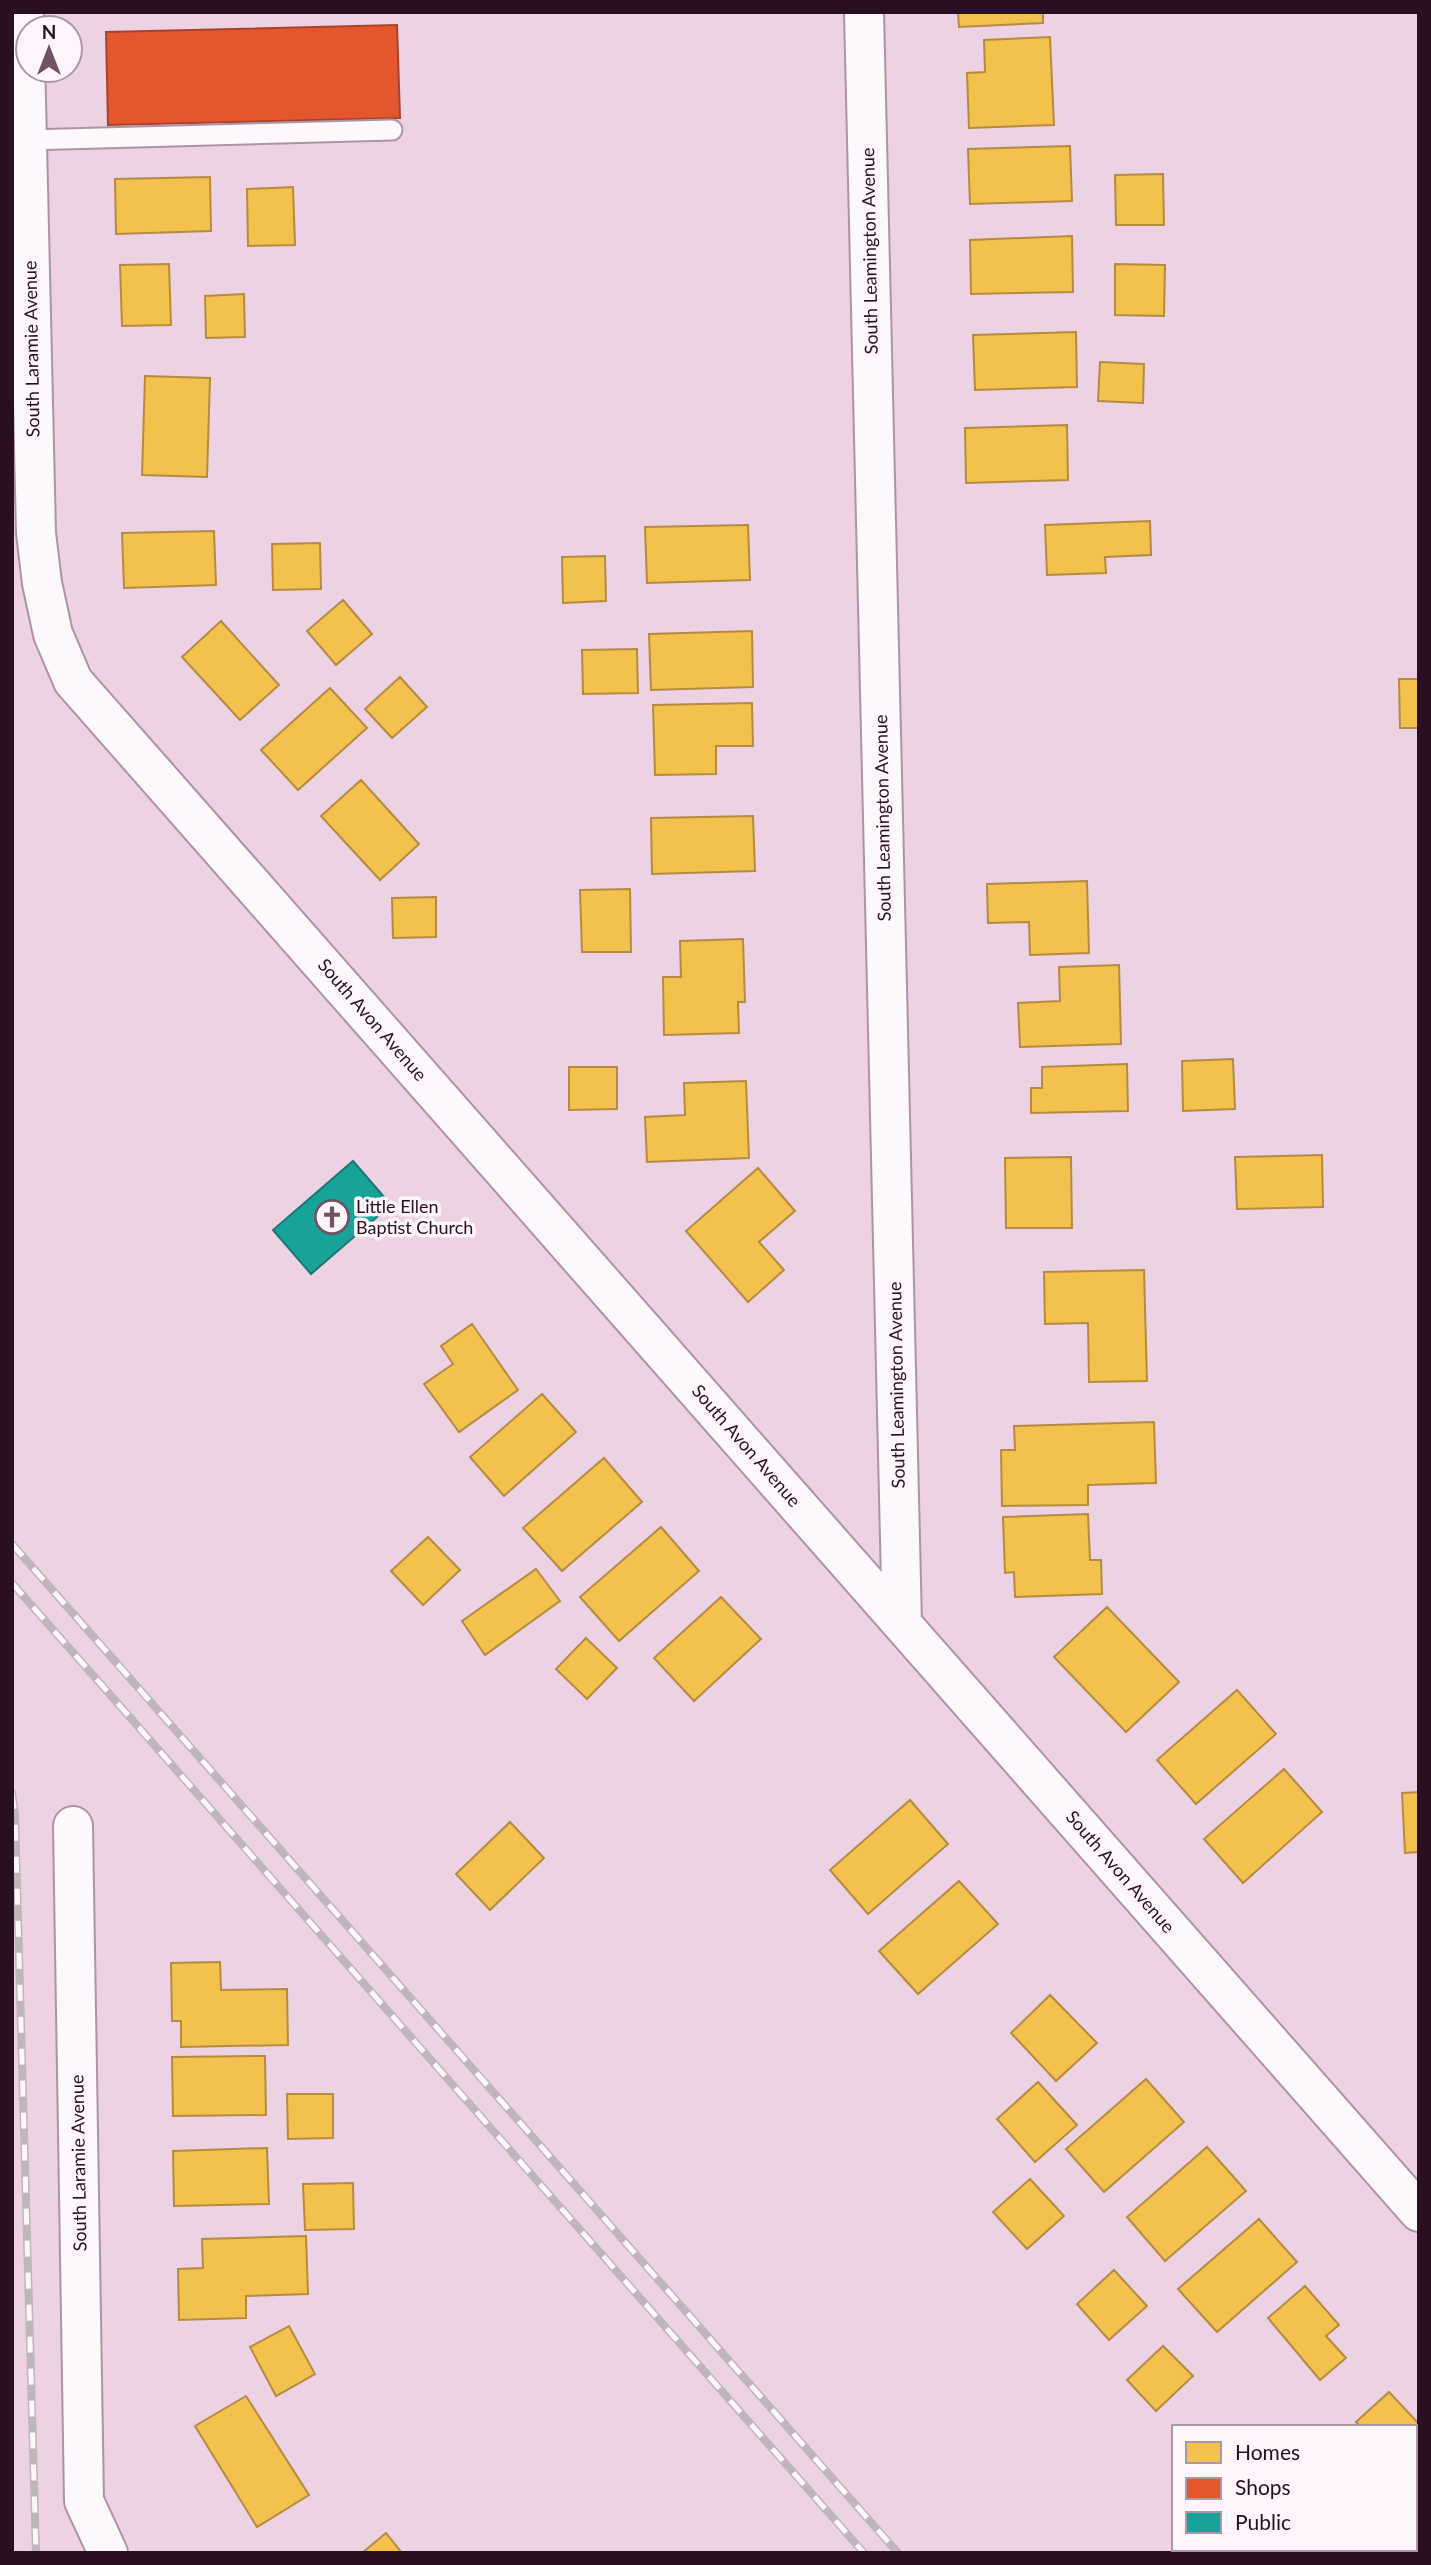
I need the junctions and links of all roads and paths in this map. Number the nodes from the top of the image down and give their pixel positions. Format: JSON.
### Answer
{"nodes":[{"id":1,"x":24,"y":12,"type":"edge"},
{"id":2,"x":864,"y":12,"type":"edge"},
{"id":3,"x":392,"y":130,"type":"dead end"},
{"id":4,"x":27,"y":140,"type":"junction"},
{"id":5,"x":21,"y":281,"type":"edge"},
{"id":6,"x":73,"y":681,"type":"joint"},
{"id":7,"x":902,"y":1624,"type":"junction"},
{"id":8,"x":73,"y":1826,"type":"dead end"},
{"id":9,"x":1419,"y":2212,"type":"edge"},
{"id":10,"x":108,"y":2553,"type":"edge"}],
"edges":[{"from":1,"to":4,"type":"street","name":"South Laramie Avenue"},
{"from":2,"to":7,"type":"street","name":"South Leamington Avenue"},
{"from":3,"to":4,"type":"lane"},
{"from":4,"to":5,"type":"street","name":"South Laramie Avenue"},
{"from":5,"to":6,"type":"street","name":"South Laramie Avenue"},
{"from":6,"to":7,"type":"street","name":"South Avon Avenue"},
{"from":7,"to":9,"type":"street","name":"South Avon Avenue"},
{"from":8,"to":10,"type":"street","name":"South Laramie Avenue"}]}
